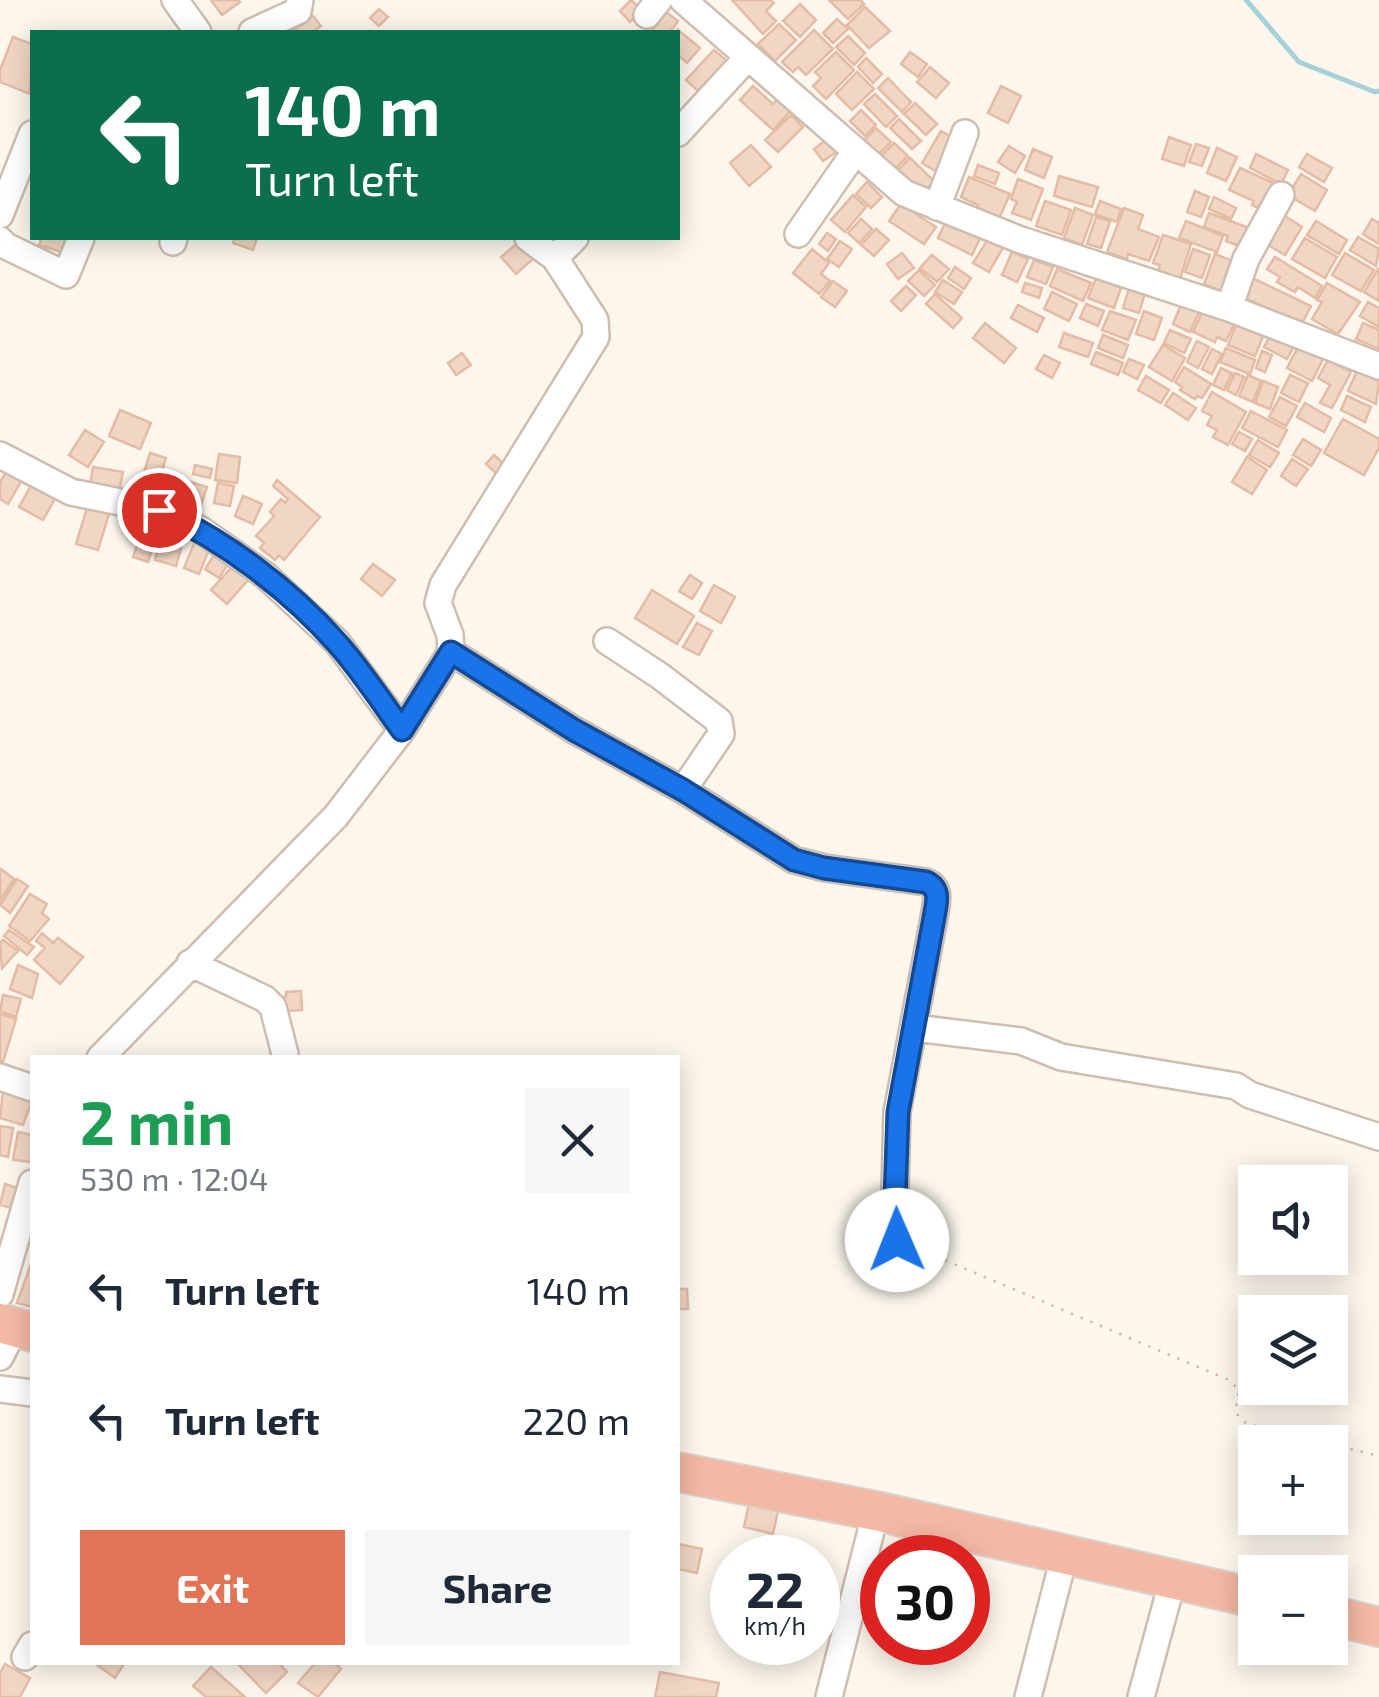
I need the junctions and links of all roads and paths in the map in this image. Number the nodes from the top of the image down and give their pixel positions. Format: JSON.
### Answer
{"nodes":[{"id":1,"x":175,"y":0,"type":"edge"},
{"id":2,"x":300,"y":0,"type":"edge"},
{"id":3,"x":693,"y":3,"type":"edge"},
{"id":4,"x":197,"y":30,"type":"edge"},
{"id":5,"x":257,"y":30,"type":"edge"},
{"id":6,"x":748,"y":57,"type":"junction"},
{"id":7,"x":680,"y":131,"type":"edge"},
{"id":8,"x":965,"y":132,"type":"dead end"},
{"id":9,"x":30,"y":139,"type":"edge"},
{"id":10,"x":856,"y":152,"type":"junction"},
{"id":11,"x":1281,"y":196,"type":"dead end"},
{"id":12,"x":937,"y":206,"type":"junction"},
{"id":13,"x":0,"y":215,"type":"edge"},
{"id":14,"x":798,"y":234,"type":"dead end"},
{"id":15,"x":0,"y":240,"type":"edge"},
{"id":16,"x":80,"y":240,"type":"edge"},
{"id":17,"x":531,"y":240,"type":"edge"},
{"id":18,"x":574,"y":240,"type":"edge"},
{"id":19,"x":555,"y":258,"type":"junction"},
{"id":20,"x":1228,"y":308,"type":"junction"},
{"id":21,"x":1379,"y":366,"type":"edge"},
{"id":22,"x":0,"y":455,"type":"edge"},
{"id":23,"x":607,"y":642,"type":"dead end"},
{"id":24,"x":451,"y":652,"type":"junction"},
{"id":25,"x":402,"y":730,"type":"junction"},
{"id":26,"x":683,"y":790,"type":"junction"},
{"id":27,"x":190,"y":963,"type":"junction"},
{"id":28,"x":915,"y":1028,"type":"junction"},
{"id":29,"x":285,"y":1054,"type":"dead end"},
{"id":30,"x":103,"y":1055,"type":"edge"},
{"id":31,"x":0,"y":1076,"type":"edge"},
{"id":32,"x":30,"y":1087,"type":"edge"},
{"id":33,"x":1379,"y":1137,"type":"edge"},
{"id":34,"x":30,"y":1196,"type":"edge"},
{"id":35,"x":897,"y":1240,"type":"joint"},
{"id":36,"x":9,"y":1327,"type":"edge"},
{"id":37,"x":0,"y":1389,"type":"edge"},
{"id":38,"x":30,"y":1393,"type":"edge"},
{"id":39,"x":1252,"y":1425,"type":"edge"},
{"id":40,"x":1348,"y":1448,"type":"edge"},
{"id":41,"x":1379,"y":1456,"type":"edge"},
{"id":42,"x":680,"y":1479,"type":"edge"},
{"id":43,"x":876,"y":1511,"type":"junction"},
{"id":44,"x":1065,"y":1554,"type":"junction"},
{"id":45,"x":1173,"y":1579,"type":"junction"},
{"id":46,"x":1238,"y":1594,"type":"edge"},
{"id":47,"x":1348,"y":1619,"type":"edge"},
{"id":48,"x":1379,"y":1626,"type":"edge"},
{"id":49,"x":828,"y":1697,"type":"edge"},
{"id":50,"x":1028,"y":1697,"type":"edge"},
{"id":51,"x":1141,"y":1697,"type":"edge"}],
"edges":[{"from":1,"to":4,"type":"street"},
{"from":2,"to":5,"type":"street"},
{"from":3,"to":6,"type":"street"},
{"from":6,"to":7,"type":"street"},
{"from":6,"to":10,"type":"street"},
{"from":8,"to":12,"type":"street"},
{"from":9,"to":13,"type":"street"},
{"from":10,"to":12,"type":"street"},
{"from":10,"to":14,"type":"street"},
{"from":11,"to":20,"type":"street"},
{"from":12,"to":20,"type":"street"},
{"from":15,"to":16,"type":"street"},
{"from":17,"to":19,"type":"street"},
{"from":18,"to":19,"type":"street"},
{"from":19,"to":24,"type":"street"},
{"from":20,"to":21,"type":"street"},
{"from":22,"to":25,"type":"street"},
{"from":23,"to":26,"type":"street"},
{"from":24,"to":25,"type":"street"},
{"from":24,"to":26,"type":"street"},
{"from":25,"to":27,"type":"street"},
{"from":26,"to":28,"type":"street"},
{"from":27,"to":29,"type":"street"},
{"from":27,"to":30,"type":"street"},
{"from":28,"to":33,"type":"street"},
{"from":28,"to":35,"type":"street"},
{"from":31,"to":32,"type":"street"},
{"from":34,"to":36,"type":"street"},
{"from":35,"to":39,"type":"path"},
{"from":37,"to":38,"type":"street"},
{"from":40,"to":41,"type":"path"},
{"from":42,"to":43,"type":"highway"},
{"from":43,"to":44,"type":"highway"},
{"from":43,"to":49,"type":"street"},
{"from":44,"to":45,"type":"highway"},
{"from":44,"to":50,"type":"street"},
{"from":45,"to":46,"type":"highway"},
{"from":45,"to":51,"type":"street"},
{"from":47,"to":48,"type":"highway"}]}
